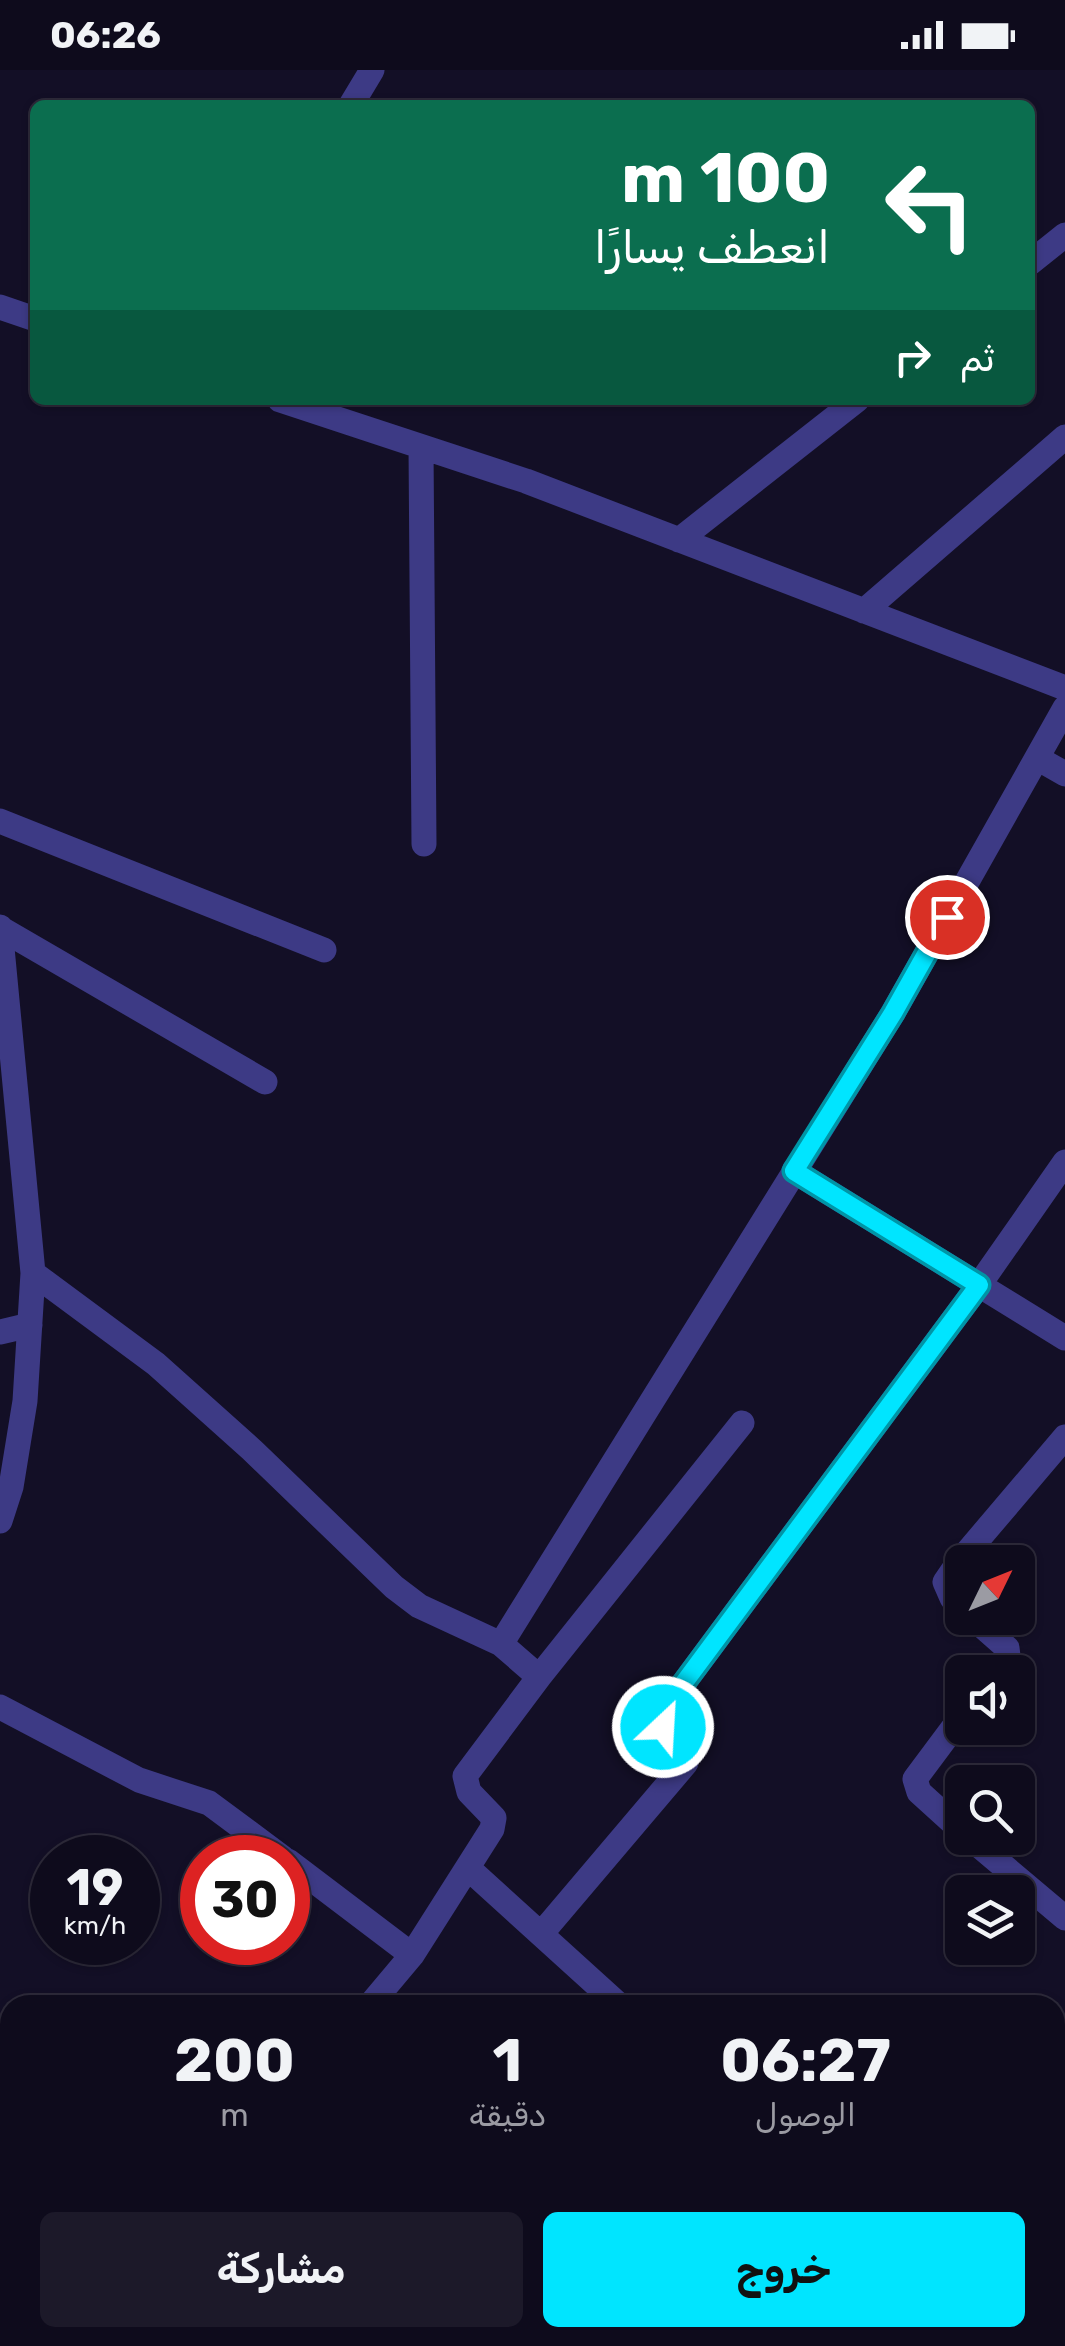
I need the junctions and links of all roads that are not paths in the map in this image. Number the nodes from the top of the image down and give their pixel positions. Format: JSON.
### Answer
{"nodes":[{"id":1,"x":372,"y":70,"type":"edge"},
{"id":2,"x":354,"y":100,"type":"edge"},
{"id":3,"x":1065,"y":235,"type":"edge"},
{"id":4,"x":1035,"y":259,"type":"edge"},
{"id":5,"x":0,"y":307,"type":"edge"},
{"id":6,"x":30,"y":317,"type":"edge"},
{"id":7,"x":295,"y":405,"type":"edge"},
{"id":8,"x":851,"y":405,"type":"edge"},
{"id":9,"x":1065,"y":437,"type":"edge"},
{"id":10,"x":421,"y":447,"type":"junction"},
{"id":11,"x":680,"y":540,"type":"junction"},
{"id":12,"x":864,"y":611,"type":"junction"},
{"id":13,"x":1065,"y":688,"type":"edge"},
{"id":14,"x":1065,"y":708,"type":"edge"},
{"id":15,"x":1037,"y":758,"type":"junction"},
{"id":16,"x":1065,"y":774,"type":"edge"},
{"id":17,"x":0,"y":821,"type":"edge"},
{"id":18,"x":424,"y":844,"type":"dead end"},
{"id":19,"x":1,"y":940,"type":"edge"},
{"id":20,"x":324,"y":950,"type":"dead end"},
{"id":21,"x":265,"y":1082,"type":"dead end"},
{"id":22,"x":1065,"y":1162,"type":"edge"},
{"id":23,"x":794,"y":1171,"type":"junction"},
{"id":24,"x":12,"y":1180,"type":"edge"},
{"id":25,"x":33,"y":1273,"type":"junction"},
{"id":26,"x":979,"y":1285,"type":"junction"},
{"id":27,"x":30,"y":1325,"type":"junction"},
{"id":28,"x":0,"y":1332,"type":"edge"},
{"id":29,"x":1065,"y":1338,"type":"edge"},
{"id":30,"x":742,"y":1423,"type":"dead end"},
{"id":31,"x":1065,"y":1436,"type":"edge"},
{"id":32,"x":0,"y":1522,"type":"edge"},
{"id":33,"x":973,"y":1545,"type":"edge"},
{"id":34,"x":992,"y":1635,"type":"edge"},
{"id":35,"x":501,"y":1644,"type":"junction"},
{"id":36,"x":1008,"y":1655,"type":"edge"},
{"id":37,"x":539,"y":1676,"type":"junction"},
{"id":38,"x":0,"y":1707,"type":"edge"},
{"id":39,"x":945,"y":1738,"type":"edge"},
{"id":40,"x":945,"y":1815,"type":"edge"},
{"id":41,"x":253,"y":1835,"type":"edge"},
{"id":42,"x":990,"y":1855,"type":"edge"},
{"id":43,"x":468,"y":1868,"type":"junction"},
{"id":44,"x":310,"y":1878,"type":"edge"},
{"id":45,"x":1065,"y":1918,"type":"edge"},
{"id":46,"x":541,"y":1934,"type":"junction"},
{"id":47,"x":412,"y":1956,"type":"junction"},
{"id":48,"x":379,"y":1995,"type":"edge"},
{"id":49,"x":608,"y":1995,"type":"edge"}],
"edges":[{"from":1,"to":2,"type":"street"},
{"from":3,"to":4,"type":"street"},
{"from":5,"to":6,"type":"street"},
{"from":7,"to":10,"type":"street"},
{"from":8,"to":11,"type":"street"},
{"from":9,"to":12,"type":"street"},
{"from":10,"to":11,"type":"street"},
{"from":10,"to":18,"type":"street"},
{"from":11,"to":12,"type":"street"},
{"from":12,"to":13,"type":"street"},
{"from":14,"to":15,"type":"street"},
{"from":15,"to":16,"type":"street"},
{"from":15,"to":23,"type":"street"},
{"from":17,"to":20,"type":"street"},
{"from":19,"to":21,"type":"street"},
{"from":19,"to":24,"type":"street"},
{"from":22,"to":26,"type":"street"},
{"from":23,"to":26,"type":"street"},
{"from":23,"to":35,"type":"street"},
{"from":24,"to":25,"type":"street"},
{"from":25,"to":27,"type":"street"},
{"from":25,"to":35,"type":"street"},
{"from":26,"to":29,"type":"street"},
{"from":26,"to":46,"type":"street"},
{"from":27,"to":28,"type":"street"},
{"from":27,"to":32,"type":"street"},
{"from":30,"to":37,"type":"street"},
{"from":31,"to":33,"type":"street"},
{"from":34,"to":36,"type":"street"},
{"from":35,"to":37,"type":"street"},
{"from":37,"to":43,"type":"street"},
{"from":38,"to":41,"type":"street"},
{"from":39,"to":40,"type":"street"},
{"from":42,"to":45,"type":"street"},
{"from":43,"to":46,"type":"street"},
{"from":43,"to":47,"type":"street"},
{"from":44,"to":47,"type":"street"},
{"from":46,"to":49,"type":"street"},
{"from":47,"to":48,"type":"street"}]}
